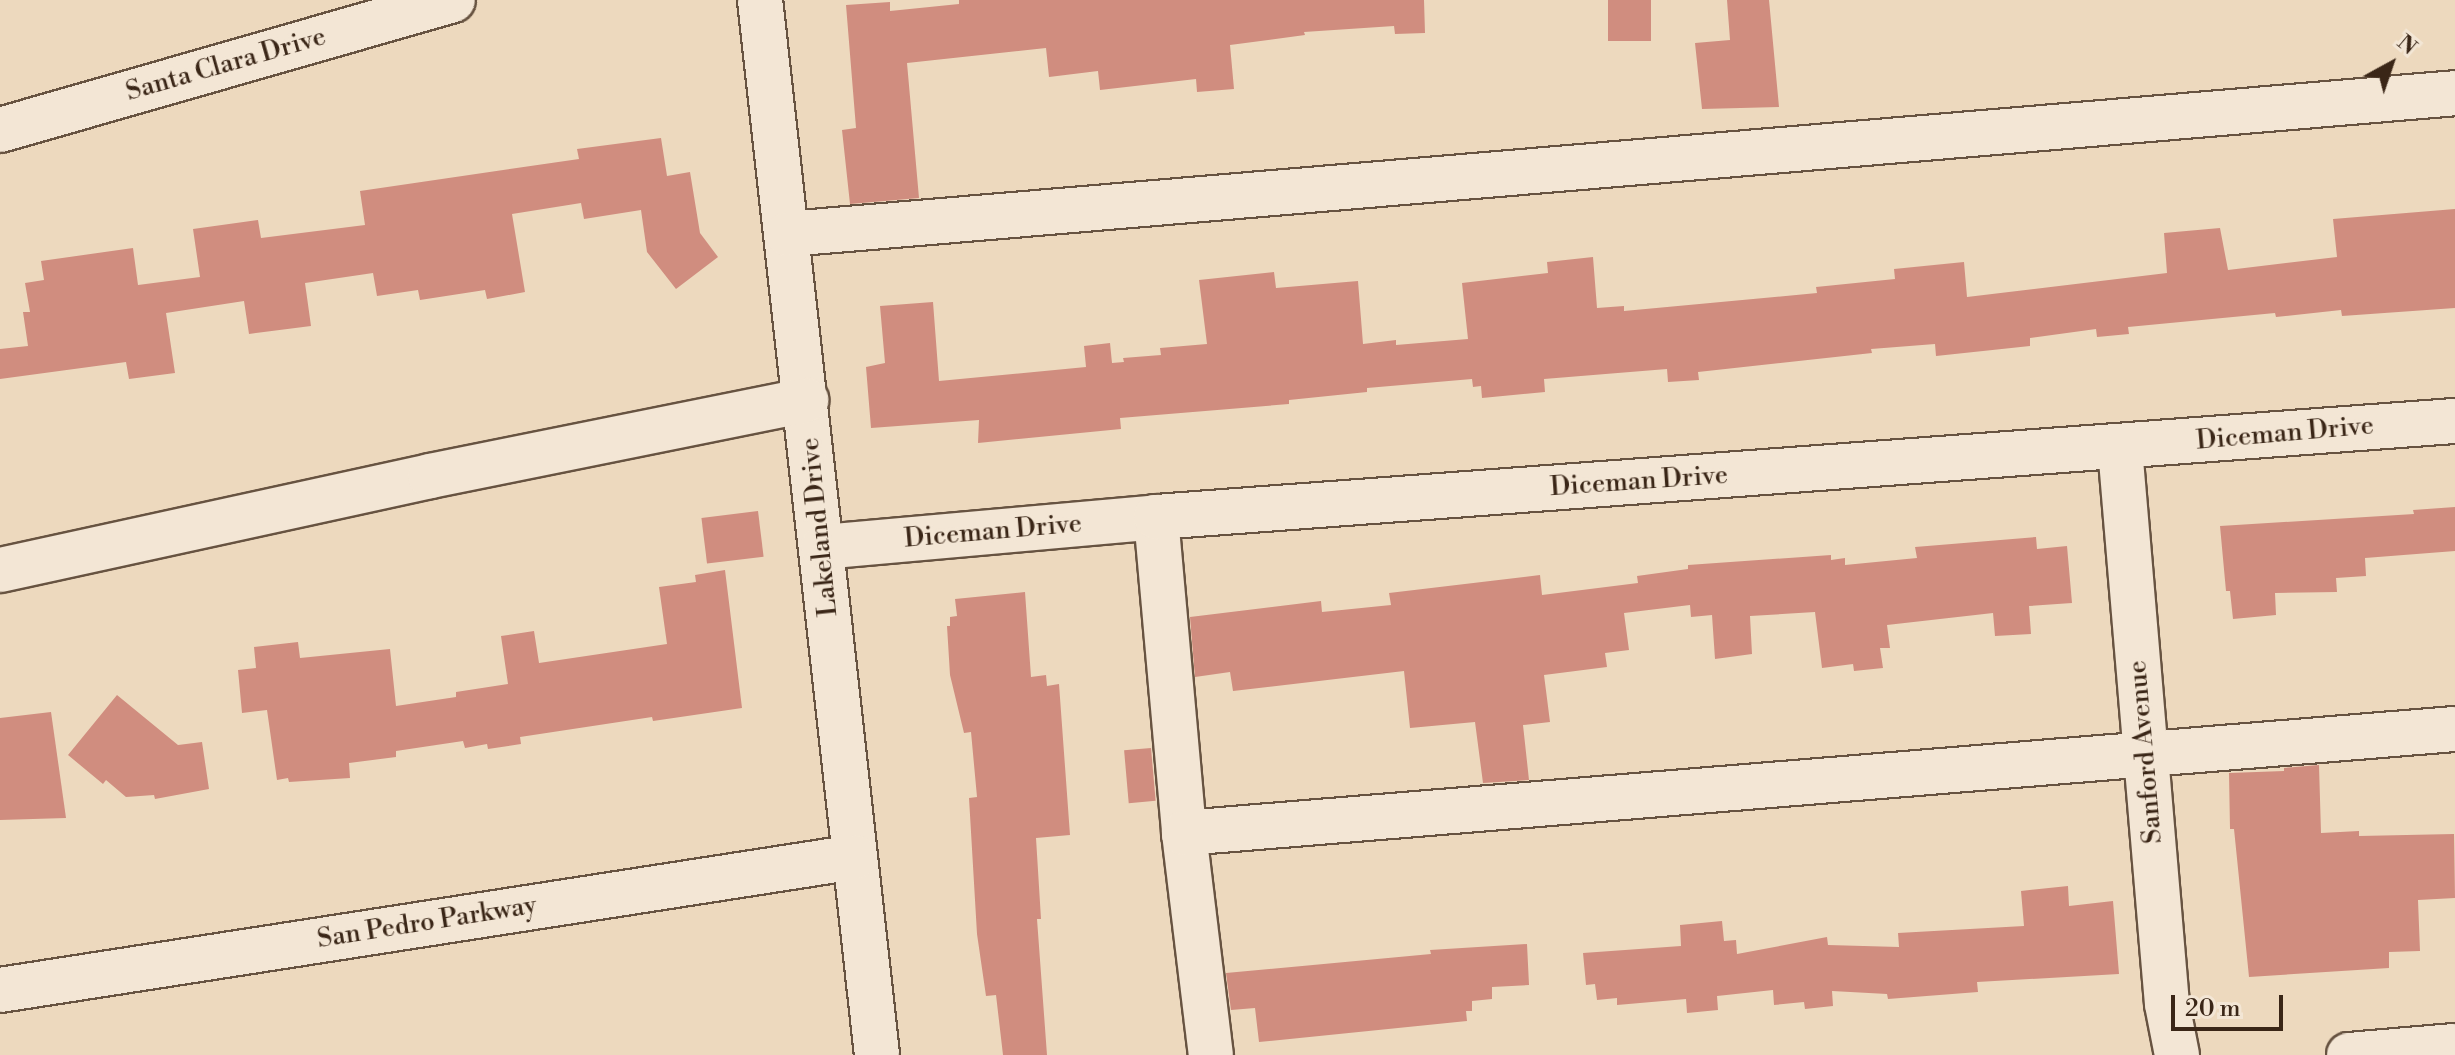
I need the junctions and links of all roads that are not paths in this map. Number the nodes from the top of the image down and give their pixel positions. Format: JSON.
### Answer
{"nodes":[{"id":1,"x":453,"y":0,"type":"edge"},
{"id":2,"x":760,"y":0,"type":"edge"},
{"id":3,"x":2455,"y":93,"type":"edge"},
{"id":4,"x":0,"y":130,"type":"edge"},
{"id":5,"x":788,"y":234,"type":"junction"},
{"id":6,"x":806,"y":400,"type":"junction"},
{"id":7,"x":2455,"y":421,"type":"edge"},
{"id":8,"x":2120,"y":448,"type":"junction"},
{"id":9,"x":1156,"y":517,"type":"junction"},
{"id":10,"x":823,"y":547,"type":"junction"},
{"id":11,"x":0,"y":570,"type":"edge"},
{"id":12,"x":2455,"y":729,"type":"edge"},
{"id":13,"x":2146,"y":755,"type":"junction"},
{"id":14,"x":1184,"y":833,"type":"junction"},
{"id":15,"x":855,"y":857,"type":"junction"},
{"id":16,"x":0,"y":990,"type":"edge"},
{"id":17,"x":2455,"y":1046,"type":"edge"},
{"id":18,"x":877,"y":1055,"type":"edge"},
{"id":19,"x":1211,"y":1055,"type":"edge"},
{"id":20,"x":2177,"y":1055,"type":"edge"},
{"id":21,"x":2349,"y":1055,"type":"edge"}],
"edges":[{"from":1,"to":4,"type":"street","name":"Santa Clara Drive"},
{"from":2,"to":5,"type":"street","name":"Lakeland Drive"},
{"from":3,"to":5,"type":"street"},
{"from":5,"to":6,"type":"street","name":"Lakeland Drive"},
{"from":6,"to":10,"type":"street","name":"Lakeland Drive"},
{"from":6,"to":11,"type":"street"},
{"from":7,"to":8,"type":"street","name":"Diceman Drive"},
{"from":8,"to":9,"type":"street","name":"Diceman Drive"},
{"from":8,"to":13,"type":"street","name":"Sanford Avenue"},
{"from":9,"to":10,"type":"street","name":"Diceman Drive"},
{"from":9,"to":14,"type":"street"},
{"from":10,"to":15,"type":"street","name":"Lakeland Drive"},
{"from":12,"to":13,"type":"street"},
{"from":13,"to":14,"type":"street"},
{"from":13,"to":20,"type":"street","name":"Sanford Avenue"},
{"from":14,"to":19,"type":"street"},
{"from":15,"to":16,"type":"street","name":"San Pedro Parkway"},
{"from":15,"to":18,"type":"street","name":"Lakeland Drive"},
{"from":17,"to":21,"type":"street"}]}
